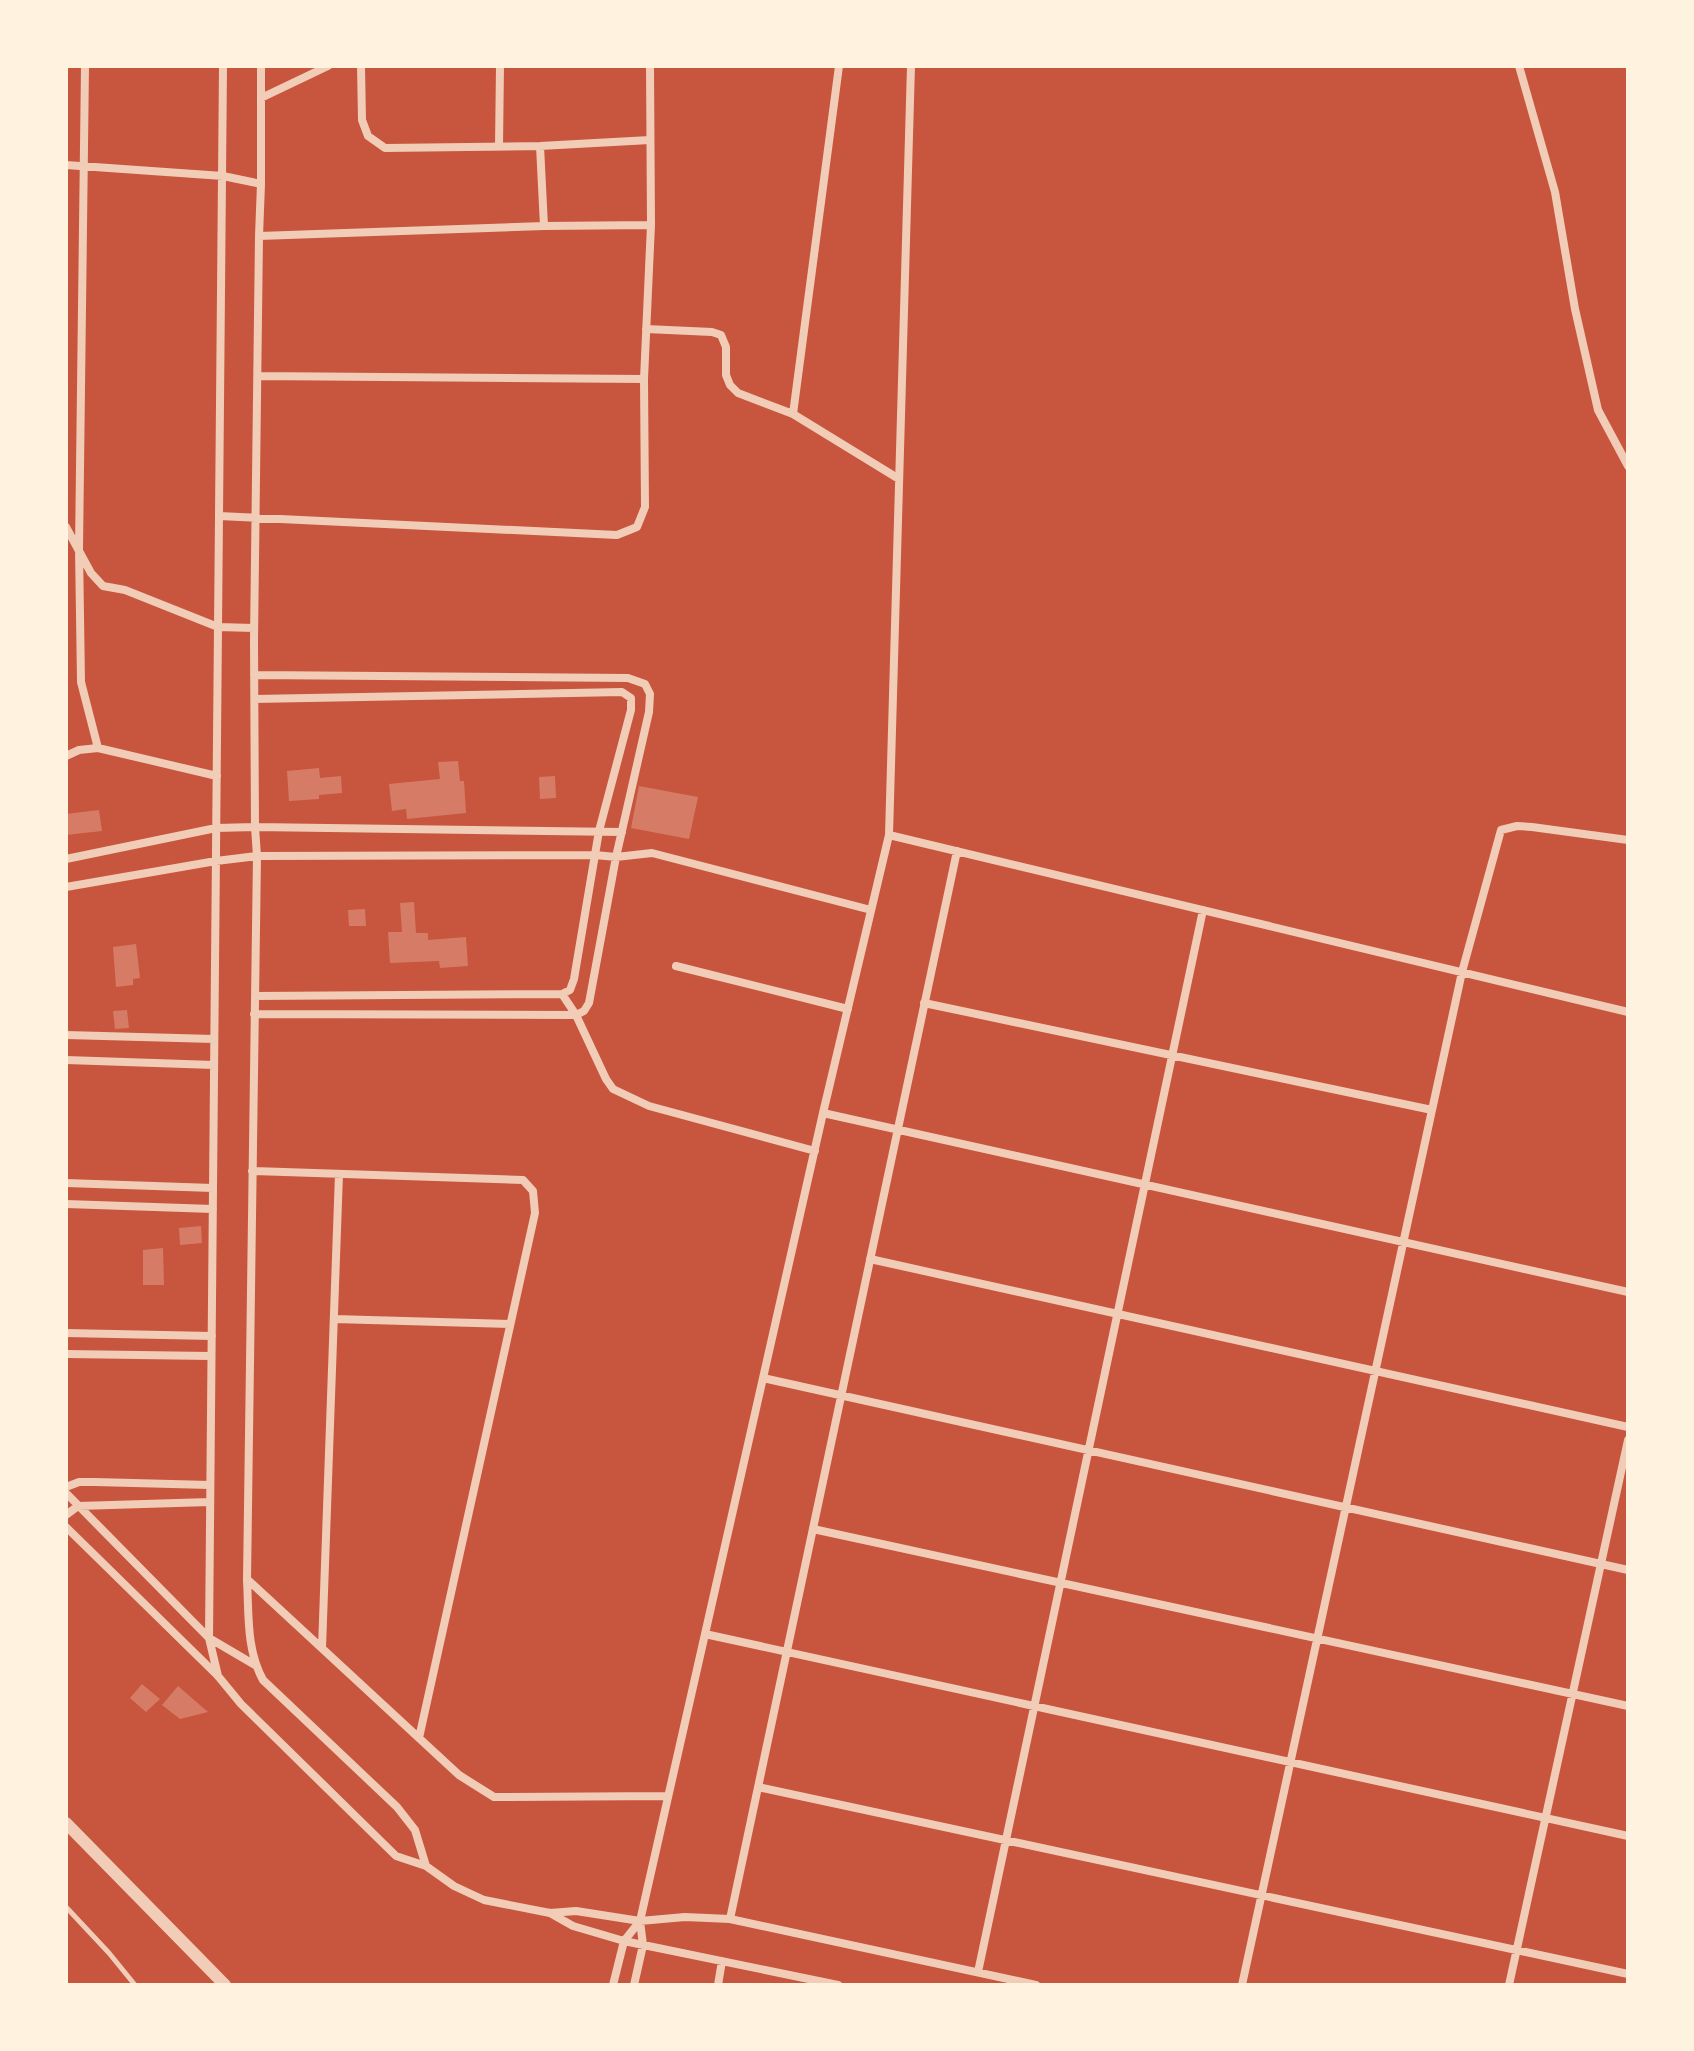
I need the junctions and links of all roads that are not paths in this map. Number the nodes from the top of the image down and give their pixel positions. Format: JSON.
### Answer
{"nodes":[{"id":1,"x":85,"y":66,"type":"edge"},
{"id":2,"x":223,"y":66,"type":"edge"},
{"id":3,"x":261,"y":66,"type":"edge"},
{"id":4,"x":328,"y":66,"type":"edge"},
{"id":5,"x":361,"y":66,"type":"edge"},
{"id":6,"x":500,"y":66,"type":"edge"},
{"id":7,"x":650,"y":66,"type":"edge"},
{"id":8,"x":839,"y":66,"type":"edge"},
{"id":9,"x":911,"y":66,"type":"edge"},
{"id":10,"x":1519,"y":66,"type":"edge"},
{"id":11,"x":261,"y":98,"type":"junction"},
{"id":12,"x":650,"y":140,"type":"junction"},
{"id":13,"x":499,"y":146,"type":"junction"},
{"id":14,"x":540,"y":146,"type":"junction"},
{"id":15,"x":66,"y":165,"type":"edge"},
{"id":16,"x":84,"y":166,"type":"junction"},
{"id":17,"x":223,"y":176,"type":"junction"},
{"id":18,"x":261,"y":184,"type":"junction"},
{"id":19,"x":651,"y":225,"type":"junction"},
{"id":20,"x":544,"y":226,"type":"junction"},
{"id":21,"x":259,"y":236,"type":"junction"},
{"id":22,"x":646,"y":329,"type":"junction"},
{"id":23,"x":258,"y":376,"type":"junction"},
{"id":24,"x":644,"y":379,"type":"junction"},
{"id":25,"x":793,"y":414,"type":"junction"},
{"id":26,"x":1628,"y":466,"type":"edge"},
{"id":27,"x":899,"y":479,"type":"junction"},
{"id":28,"x":219,"y":516,"type":"junction"},
{"id":29,"x":256,"y":519,"type":"junction"},
{"id":30,"x":66,"y":527,"type":"edge"},
{"id":31,"x":79,"y":549,"type":"junction"},
{"id":32,"x":218,"y":627,"type":"junction"},
{"id":33,"x":254,"y":628,"type":"junction"},
{"id":34,"x":254,"y":675,"type":"junction"},
{"id":35,"x":255,"y":699,"type":"junction"},
{"id":36,"x":98,"y":748,"type":"junction"},
{"id":37,"x":66,"y":756,"type":"edge"},
{"id":38,"x":217,"y":776,"type":"junction"},
{"id":39,"x":255,"y":827,"type":"junction"},
{"id":40,"x":216,"y":828,"type":"junction"},
{"id":41,"x":599,"y":831,"type":"junction"},
{"id":42,"x":622,"y":832,"type":"junction"},
{"id":43,"x":889,"y":835,"type":"junction"},
{"id":44,"x":1628,"y":840,"type":"edge"},
{"id":45,"x":957,"y":851,"type":"junction"},
{"id":46,"x":595,"y":855,"type":"junction"},
{"id":47,"x":257,"y":856,"type":"junction"},
{"id":48,"x":616,"y":857,"type":"junction"},
{"id":49,"x":66,"y":859,"type":"edge"},
{"id":50,"x":216,"y":861,"type":"junction"},
{"id":51,"x":66,"y":887,"type":"edge"},
{"id":52,"x":871,"y":910,"type":"junction"},
{"id":53,"x":1203,"y":910,"type":"junction"},
{"id":54,"x":676,"y":966,"type":"dead end"},
{"id":55,"x":1462,"y":972,"type":"junction"},
{"id":56,"x":562,"y":994,"type":"junction"},
{"id":57,"x":255,"y":996,"type":"junction"},
{"id":58,"x":924,"y":1003,"type":"junction"},
{"id":59,"x":848,"y":1009,"type":"junction"},
{"id":60,"x":1628,"y":1012,"type":"edge"},
{"id":61,"x":254,"y":1014,"type":"junction"},
{"id":62,"x":576,"y":1015,"type":"junction"},
{"id":63,"x":66,"y":1035,"type":"edge"},
{"id":64,"x":214,"y":1039,"type":"junction"},
{"id":65,"x":1173,"y":1055,"type":"junction"},
{"id":66,"x":66,"y":1060,"type":"edge"},
{"id":67,"x":214,"y":1065,"type":"junction"},
{"id":68,"x":1432,"y":1110,"type":"junction"},
{"id":69,"x":823,"y":1113,"type":"junction"},
{"id":70,"x":897,"y":1130,"type":"junction"},
{"id":71,"x":815,"y":1151,"type":"junction"},
{"id":72,"x":252,"y":1171,"type":"junction"},
{"id":73,"x":339,"y":1174,"type":"junction"},
{"id":74,"x":66,"y":1183,"type":"edge"},
{"id":75,"x":1145,"y":1185,"type":"junction"},
{"id":76,"x":213,"y":1188,"type":"junction"},
{"id":77,"x":66,"y":1204,"type":"edge"},
{"id":78,"x":213,"y":1209,"type":"junction"},
{"id":79,"x":1403,"y":1242,"type":"junction"},
{"id":80,"x":870,"y":1259,"type":"junction"},
{"id":81,"x":1628,"y":1292,"type":"edge"},
{"id":82,"x":1117,"y":1314,"type":"junction"},
{"id":83,"x":334,"y":1319,"type":"junction"},
{"id":84,"x":510,"y":1324,"type":"junction"},
{"id":85,"x":66,"y":1333,"type":"edge"},
{"id":86,"x":212,"y":1336,"type":"junction"},
{"id":87,"x":66,"y":1354,"type":"edge"},
{"id":88,"x":211,"y":1356,"type":"junction"},
{"id":89,"x":1375,"y":1371,"type":"junction"},
{"id":90,"x":763,"y":1378,"type":"junction"},
{"id":91,"x":841,"y":1395,"type":"junction"},
{"id":92,"x":1628,"y":1427,"type":"edge"},
{"id":93,"x":1628,"y":1440,"type":"edge"},
{"id":94,"x":1089,"y":1450,"type":"junction"},
{"id":95,"x":210,"y":1485,"type":"junction"},
{"id":96,"x":66,"y":1490,"type":"edge"},
{"id":97,"x":210,"y":1502,"type":"junction"},
{"id":98,"x":78,"y":1506,"type":"junction"},
{"id":99,"x":1346,"y":1507,"type":"junction"},
{"id":100,"x":66,"y":1515,"type":"edge"},
{"id":101,"x":66,"y":1527,"type":"edge"},
{"id":102,"x":813,"y":1529,"type":"junction"},
{"id":103,"x":1601,"y":1564,"type":"junction"},
{"id":104,"x":1628,"y":1570,"type":"edge"},
{"id":105,"x":247,"y":1580,"type":"junction"},
{"id":106,"x":1060,"y":1583,"type":"junction"},
{"id":107,"x":705,"y":1634,"type":"junction"},
{"id":108,"x":209,"y":1638,"type":"junction"},
{"id":109,"x":1317,"y":1639,"type":"junction"},
{"id":110,"x":322,"y":1648,"type":"junction"},
{"id":111,"x":787,"y":1652,"type":"junction"},
{"id":112,"x":255,"y":1665,"type":"junction"},
{"id":113,"x":218,"y":1676,"type":"junction"},
{"id":114,"x":1573,"y":1694,"type":"junction"},
{"id":115,"x":1628,"y":1706,"type":"edge"},
{"id":116,"x":1034,"y":1707,"type":"junction"},
{"id":117,"x":419,"y":1738,"type":"junction"},
{"id":118,"x":1290,"y":1762,"type":"junction"},
{"id":119,"x":758,"y":1787,"type":"junction"},
{"id":120,"x":668,"y":1796,"type":"junction"},
{"id":121,"x":1546,"y":1818,"type":"junction"},
{"id":122,"x":66,"y":1823,"type":"edge"},
{"id":123,"x":1628,"y":1836,"type":"edge"},
{"id":124,"x":1006,"y":1841,"type":"junction"},
{"id":125,"x":426,"y":1866,"type":"junction"},
{"id":126,"x":1261,"y":1896,"type":"junction"},
{"id":127,"x":66,"y":1907,"type":"edge"},
{"id":128,"x":550,"y":1913,"type":"junction"},
{"id":129,"x":730,"y":1919,"type":"junction"},
{"id":130,"x":640,"y":1921,"type":"junction"},
{"id":131,"x":624,"y":1941,"type":"junction"},
{"id":132,"x":643,"y":1945,"type":"junction"},
{"id":133,"x":1517,"y":1951,"type":"junction"},
{"id":134,"x":722,"y":1961,"type":"junction"},
{"id":135,"x":978,"y":1972,"type":"junction"},
{"id":136,"x":1628,"y":1974,"type":"edge"},
{"id":137,"x":135,"y":1985,"type":"edge"},
{"id":138,"x":225,"y":1985,"type":"edge"},
{"id":139,"x":613,"y":1985,"type":"edge"},
{"id":140,"x":634,"y":1985,"type":"edge"},
{"id":141,"x":718,"y":1985,"type":"edge"},
{"id":142,"x":838,"y":1985,"type":"edge"},
{"id":143,"x":1036,"y":1985,"type":"edge"},
{"id":144,"x":1242,"y":1985,"type":"edge"},
{"id":145,"x":1509,"y":1985,"type":"edge"}],
"edges":[{"from":1,"to":16,"type":"street"},
{"from":2,"to":17,"type":"street"},
{"from":3,"to":11,"type":"street"},
{"from":4,"to":11,"type":"street"},
{"from":5,"to":13,"type":"street"},
{"from":6,"to":13,"type":"street"},
{"from":7,"to":12,"type":"street"},
{"from":8,"to":25,"type":"street"},
{"from":9,"to":27,"type":"street"},
{"from":10,"to":26,"type":"street"},
{"from":11,"to":18,"type":"street"},
{"from":12,"to":14,"type":"street"},
{"from":12,"to":19,"type":"street"},
{"from":13,"to":14,"type":"street"},
{"from":14,"to":20,"type":"street"},
{"from":15,"to":16,"type":"street"},
{"from":16,"to":17,"type":"street"},
{"from":16,"to":31,"type":"street"},
{"from":17,"to":18,"type":"street"},
{"from":17,"to":28,"type":"street"},
{"from":18,"to":21,"type":"street"},
{"from":19,"to":20,"type":"street"},
{"from":19,"to":22,"type":"street"},
{"from":20,"to":21,"type":"street"},
{"from":21,"to":23,"type":"street"},
{"from":22,"to":24,"type":"street"},
{"from":22,"to":25,"type":"street"},
{"from":23,"to":24,"type":"street"},
{"from":23,"to":29,"type":"street"},
{"from":24,"to":29,"type":"street"},
{"from":25,"to":27,"type":"street"},
{"from":27,"to":43,"type":"street"},
{"from":28,"to":29,"type":"street"},
{"from":28,"to":32,"type":"street"},
{"from":29,"to":33,"type":"street"},
{"from":30,"to":31,"type":"street"},
{"from":31,"to":32,"type":"street"},
{"from":31,"to":36,"type":"street"},
{"from":32,"to":33,"type":"street"},
{"from":32,"to":38,"type":"street"},
{"from":33,"to":34,"type":"street"},
{"from":34,"to":35,"type":"street"},
{"from":34,"to":42,"type":"street"},
{"from":35,"to":39,"type":"street"},
{"from":35,"to":41,"type":"street"},
{"from":36,"to":37,"type":"street"},
{"from":36,"to":38,"type":"street"},
{"from":38,"to":40,"type":"street"},
{"from":39,"to":40,"type":"street"},
{"from":39,"to":41,"type":"street"},
{"from":39,"to":47,"type":"street"},
{"from":40,"to":49,"type":"street"},
{"from":40,"to":50,"type":"street"},
{"from":41,"to":42,"type":"street"},
{"from":41,"to":46,"type":"street"},
{"from":42,"to":48,"type":"street"},
{"from":43,"to":45,"type":"street"},
{"from":43,"to":52,"type":"street"},
{"from":44,"to":55,"type":"street"},
{"from":45,"to":53,"type":"street"},
{"from":45,"to":58,"type":"street"},
{"from":46,"to":47,"type":"street"},
{"from":46,"to":48,"type":"street"},
{"from":46,"to":56,"type":"street"},
{"from":47,"to":50,"type":"street"},
{"from":47,"to":57,"type":"street"},
{"from":48,"to":52,"type":"street"},
{"from":48,"to":62,"type":"street"},
{"from":50,"to":51,"type":"street"},
{"from":50,"to":64,"type":"street"},
{"from":52,"to":59,"type":"street"},
{"from":53,"to":55,"type":"street"},
{"from":53,"to":65,"type":"street"},
{"from":54,"to":59,"type":"street"},
{"from":55,"to":60,"type":"street"},
{"from":55,"to":68,"type":"street"},
{"from":56,"to":57,"type":"street"},
{"from":56,"to":62,"type":"street"},
{"from":57,"to":61,"type":"street"},
{"from":58,"to":65,"type":"street"},
{"from":58,"to":70,"type":"street"},
{"from":59,"to":69,"type":"street"},
{"from":61,"to":62,"type":"street"},
{"from":61,"to":72,"type":"street"},
{"from":62,"to":71,"type":"street"},
{"from":63,"to":64,"type":"street"},
{"from":64,"to":67,"type":"street"},
{"from":65,"to":68,"type":"street"},
{"from":65,"to":75,"type":"street"},
{"from":66,"to":67,"type":"street"},
{"from":67,"to":76,"type":"street"},
{"from":68,"to":79,"type":"street"},
{"from":69,"to":70,"type":"street"},
{"from":69,"to":71,"type":"street"},
{"from":70,"to":75,"type":"street"},
{"from":70,"to":80,"type":"street"},
{"from":71,"to":90,"type":"street"},
{"from":72,"to":73,"type":"street"},
{"from":72,"to":105,"type":"street"},
{"from":73,"to":83,"type":"street"},
{"from":73,"to":84,"type":"street"},
{"from":74,"to":76,"type":"street"},
{"from":75,"to":79,"type":"street"},
{"from":75,"to":82,"type":"street"},
{"from":76,"to":78,"type":"street"},
{"from":77,"to":78,"type":"street"},
{"from":78,"to":86,"type":"street"},
{"from":79,"to":81,"type":"street"},
{"from":79,"to":89,"type":"street"},
{"from":80,"to":82,"type":"street"},
{"from":80,"to":91,"type":"street"},
{"from":82,"to":89,"type":"street"},
{"from":82,"to":94,"type":"street"},
{"from":83,"to":84,"type":"street"},
{"from":83,"to":110,"type":"street"},
{"from":84,"to":117,"type":"street"},
{"from":85,"to":86,"type":"street"},
{"from":86,"to":88,"type":"street"},
{"from":87,"to":88,"type":"street"},
{"from":88,"to":95,"type":"street"},
{"from":89,"to":92,"type":"street"},
{"from":89,"to":99,"type":"street"},
{"from":90,"to":91,"type":"street"},
{"from":90,"to":107,"type":"street"},
{"from":91,"to":94,"type":"street"},
{"from":91,"to":102,"type":"street"},
{"from":93,"to":103,"type":"street"},
{"from":94,"to":99,"type":"street"},
{"from":94,"to":106,"type":"street"},
{"from":95,"to":96,"type":"street"},
{"from":95,"to":97,"type":"street"},
{"from":96,"to":98,"type":"street"},
{"from":97,"to":98,"type":"street"},
{"from":97,"to":108,"type":"street"},
{"from":98,"to":100,"type":"street"},
{"from":98,"to":108,"type":"street"},
{"from":99,"to":103,"type":"street"},
{"from":99,"to":109,"type":"street"},
{"from":101,"to":113,"type":"street"},
{"from":102,"to":106,"type":"street"},
{"from":102,"to":111,"type":"street"},
{"from":103,"to":104,"type":"street"},
{"from":103,"to":114,"type":"street"},
{"from":105,"to":110,"type":"street"},
{"from":105,"to":112,"type":"street"},
{"from":106,"to":109,"type":"street"},
{"from":106,"to":116,"type":"street"},
{"from":107,"to":111,"type":"street"},
{"from":107,"to":120,"type":"street"},
{"from":108,"to":112,"type":"street"},
{"from":108,"to":113,"type":"street"},
{"from":109,"to":114,"type":"street"},
{"from":109,"to":118,"type":"street"},
{"from":110,"to":117,"type":"street"},
{"from":111,"to":116,"type":"street"},
{"from":111,"to":119,"type":"street"},
{"from":112,"to":125,"type":"street"},
{"from":113,"to":125,"type":"street"},
{"from":114,"to":115,"type":"street"},
{"from":114,"to":121,"type":"street"},
{"from":116,"to":118,"type":"street"},
{"from":116,"to":124,"type":"street"},
{"from":117,"to":120,"type":"street"},
{"from":118,"to":121,"type":"street"},
{"from":118,"to":126,"type":"street"},
{"from":119,"to":124,"type":"street"},
{"from":119,"to":129,"type":"street"},
{"from":120,"to":130,"type":"street"},
{"from":121,"to":123,"type":"street"},
{"from":121,"to":133,"type":"street"},
{"from":122,"to":138,"type":"street"},
{"from":124,"to":126,"type":"street"},
{"from":124,"to":135,"type":"street"},
{"from":125,"to":128,"type":"street"},
{"from":126,"to":133,"type":"street"},
{"from":126,"to":144,"type":"street"},
{"from":127,"to":137,"type":"lane"},
{"from":128,"to":130,"type":"street"},
{"from":128,"to":131,"type":"street"},
{"from":129,"to":130,"type":"street"},
{"from":129,"to":135,"type":"street"},
{"from":130,"to":131,"type":"street"},
{"from":130,"to":132,"type":"street"},
{"from":131,"to":132,"type":"street"},
{"from":131,"to":139,"type":"street"},
{"from":132,"to":134,"type":"street"},
{"from":132,"to":140,"type":"street"},
{"from":133,"to":136,"type":"street"},
{"from":133,"to":145,"type":"street"},
{"from":134,"to":141,"type":"street"},
{"from":134,"to":142,"type":"street"},
{"from":135,"to":143,"type":"street"}]}
